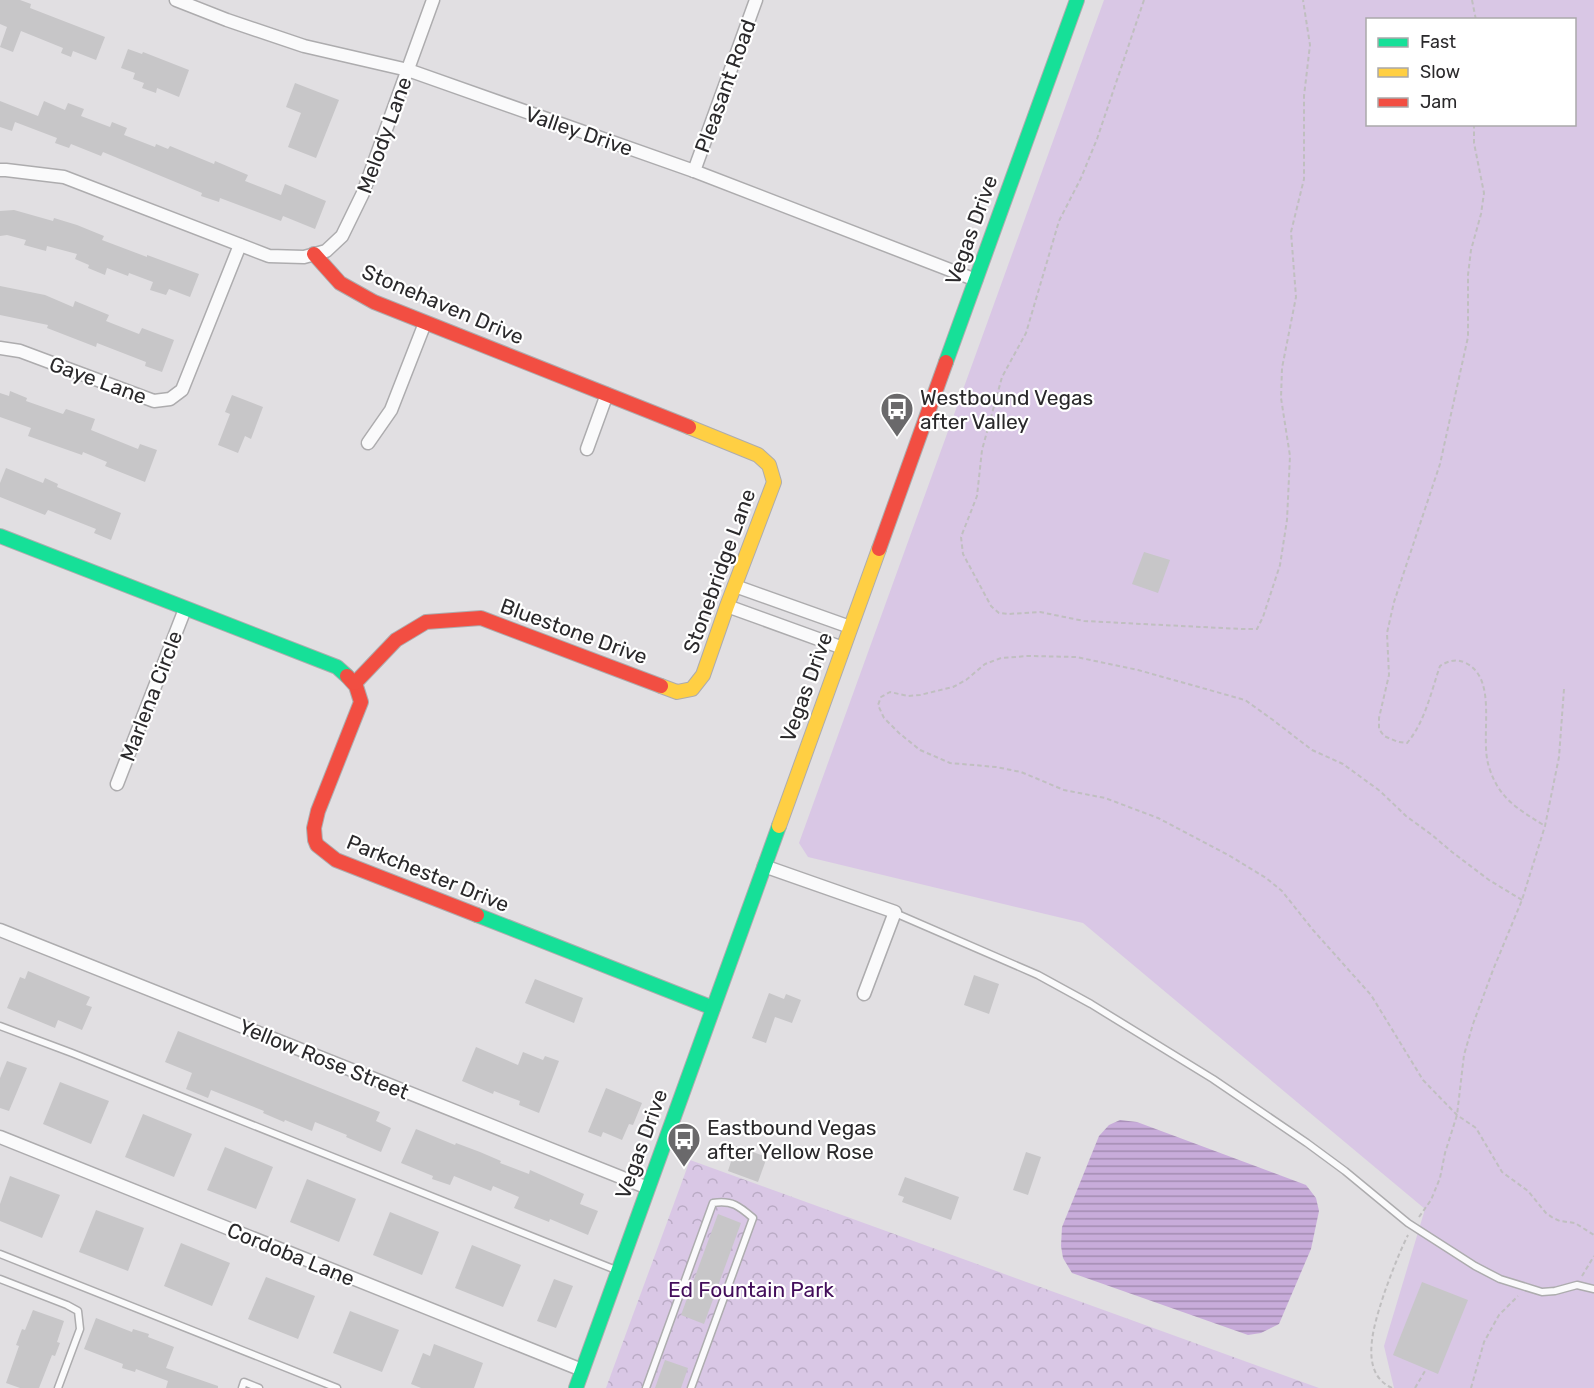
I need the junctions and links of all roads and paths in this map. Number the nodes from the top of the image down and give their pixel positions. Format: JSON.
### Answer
{"nodes":[{"id":1,"x":176,"y":0,"type":"edge"},
{"id":2,"x":433,"y":0,"type":"edge"},
{"id":3,"x":756,"y":0,"type":"edge"},
{"id":4,"x":1077,"y":0,"type":"edge"},
{"id":5,"x":1144,"y":0,"type":"edge"},
{"id":6,"x":1303,"y":0,"type":"edge"},
{"id":7,"x":1472,"y":0,"type":"edge"},
{"id":8,"x":1476,"y":18,"type":"edge"},
{"id":9,"x":408,"y":70,"type":"junction"},
{"id":10,"x":1474,"y":126,"type":"edge"},
{"id":11,"x":0,"y":171,"type":"edge"},
{"id":12,"x":694,"y":171,"type":"junction"},
{"id":13,"x":240,"y":245,"type":"junction"},
{"id":14,"x":314,"y":254,"type":"junction"},
{"id":15,"x":976,"y":279,"type":"junction"},
{"id":16,"x":425,"y":323,"type":"junction"},
{"id":17,"x":0,"y":348,"type":"edge"},
{"id":18,"x":607,"y":394,"type":"junction"},
{"id":19,"x":368,"y":443,"type":"dead end"},
{"id":20,"x":587,"y":449,"type":"dead end"},
{"id":21,"x":769,"y":465,"type":"joint"},
{"id":22,"x":0,"y":537,"type":"edge"},
{"id":23,"x":735,"y":586,"type":"junction"},
{"id":24,"x":727,"y":606,"type":"junction"},
{"id":25,"x":185,"y":609,"type":"junction"},
{"id":26,"x":850,"y":627,"type":"junction"},
{"id":27,"x":843,"y":648,"type":"junction"},
{"id":28,"x":355,"y":682,"type":"junction"},
{"id":29,"x":692,"y":689,"type":"joint"},
{"id":30,"x":1564,"y":689,"type":"dead end"},
{"id":31,"x":117,"y":784,"type":"dead end"},
{"id":32,"x":1545,"y":826,"type":"junction"},
{"id":33,"x":764,"y":866,"type":"junction"},
{"id":34,"x":1522,"y":900,"type":"junction"},
{"id":35,"x":895,"y":912,"type":"junction"},
{"id":36,"x":0,"y":930,"type":"edge"},
{"id":37,"x":864,"y":994,"type":"dead end"},
{"id":38,"x":713,"y":1008,"type":"junction"},
{"id":39,"x":0,"y":1026,"type":"edge"},
{"id":40,"x":1456,"y":1115,"type":"junction"},
{"id":41,"x":0,"y":1137,"type":"edge"},
{"id":42,"x":648,"y":1188,"type":"junction"},
{"id":43,"x":1413,"y":1226,"type":"junction"},
{"id":44,"x":1594,"y":1235,"type":"edge"},
{"id":45,"x":0,"y":1254,"type":"edge"},
{"id":46,"x":1594,"y":1256,"type":"edge"},
{"id":47,"x":618,"y":1270,"type":"junction"},
{"id":48,"x":0,"y":1280,"type":"edge"},
{"id":49,"x":1576,"y":1285,"type":"junction"},
{"id":50,"x":1526,"y":1287,"type":"junction"},
{"id":51,"x":1594,"y":1289,"type":"edge"},
{"id":52,"x":582,"y":1370,"type":"junction"},
{"id":53,"x":1425,"y":1371,"type":"dead end"},
{"id":54,"x":58,"y":1388,"type":"edge"},
{"id":55,"x":242,"y":1388,"type":"edge"},
{"id":56,"x":259,"y":1388,"type":"edge"},
{"id":57,"x":337,"y":1388,"type":"edge"},
{"id":58,"x":576,"y":1388,"type":"edge"},
{"id":59,"x":646,"y":1388,"type":"edge"},
{"id":60,"x":691,"y":1388,"type":"edge"},
{"id":61,"x":1392,"y":1388,"type":"edge"},
{"id":62,"x":1415,"y":1388,"type":"edge"},
{"id":63,"x":1472,"y":1388,"type":"edge"}],
"edges":[{"from":1,"to":9,"type":"street","name":"Valley Drive"},
{"from":2,"to":9,"type":"street","name":"Melody Lane"},
{"from":3,"to":12,"type":"street","name":"Pleasant Road"},
{"from":4,"to":15,"type":"street","name":"Vegas Drive"},
{"from":5,"to":6,"type":"path"},
{"from":7,"to":8,"type":"path"},
{"from":9,"to":12,"type":"street","name":"Valley Drive"},
{"from":9,"to":14,"type":"street","name":"Melody Lane"},
{"from":10,"to":32,"type":"path"},
{"from":11,"to":13,"type":"street"},
{"from":12,"to":15,"type":"street","name":"Valley Drive"},
{"from":13,"to":14,"type":"street"},
{"from":13,"to":17,"type":"street","name":"Gaye Lane"},
{"from":14,"to":16,"type":"street","name":"Stonehaven Drive"},
{"from":15,"to":26,"type":"street","name":"Vegas Drive"},
{"from":16,"to":18,"type":"street","name":"Stonehaven Drive"},
{"from":16,"to":19,"type":"street"},
{"from":18,"to":20,"type":"street"},
{"from":18,"to":21,"type":"street","name":"Stonehaven Drive"},
{"from":21,"to":23,"type":"street","name":"Stonebridge Lane"},
{"from":22,"to":25,"type":"street"},
{"from":23,"to":24,"type":"street","name":"Stonebridge Lane"},
{"from":23,"to":26,"type":"street"},
{"from":24,"to":27,"type":"street"},
{"from":24,"to":29,"type":"street","name":"Stonebridge Lane"},
{"from":25,"to":28,"type":"street"},
{"from":25,"to":31,"type":"street","name":"Marlena Circle"},
{"from":26,"to":27,"type":"street","name":"Vegas Drive"},
{"from":27,"to":33,"type":"street","name":"Vegas Drive"},
{"from":28,"to":29,"type":"street","name":"Bluestone Drive"},
{"from":28,"to":38,"type":"street","name":"Parkchester Drive"},
{"from":30,"to":32,"type":"path"},
{"from":32,"to":34,"type":"path"},
{"from":33,"to":35,"type":"street"},
{"from":33,"to":38,"type":"street","name":"Vegas Drive"},
{"from":34,"to":40,"type":"path"},
{"from":34,"to":40,"type":"path"},
{"from":35,"to":37,"type":"street"},
{"from":35,"to":43,"type":"lane"},
{"from":36,"to":42,"type":"street","name":"Yellow Rose Street"},
{"from":38,"to":42,"type":"street","name":"Vegas Drive"},
{"from":39,"to":47,"type":"lane"},
{"from":40,"to":43,"type":"path"},
{"from":40,"to":44,"type":"path"},
{"from":41,"to":52,"type":"street","name":"Cordoba Lane"},
{"from":42,"to":47,"type":"street","name":"Vegas Drive"},
{"from":43,"to":50,"type":"lane"},
{"from":43,"to":61,"type":"path"},
{"from":45,"to":57,"type":"lane"},
{"from":46,"to":49,"type":"path"},
{"from":47,"to":52,"type":"street","name":"Vegas Drive"},
{"from":48,"to":54,"type":"lane"},
{"from":49,"to":50,"type":"lane"},
{"from":49,"to":51,"type":"lane"},
{"from":50,"to":63,"type":"path"},
{"from":52,"to":58,"type":"street","name":"Vegas Drive"},
{"from":53,"to":62,"type":"path"},
{"from":55,"to":56,"type":"lane"},
{"from":59,"to":60,"type":"lane"}]}
